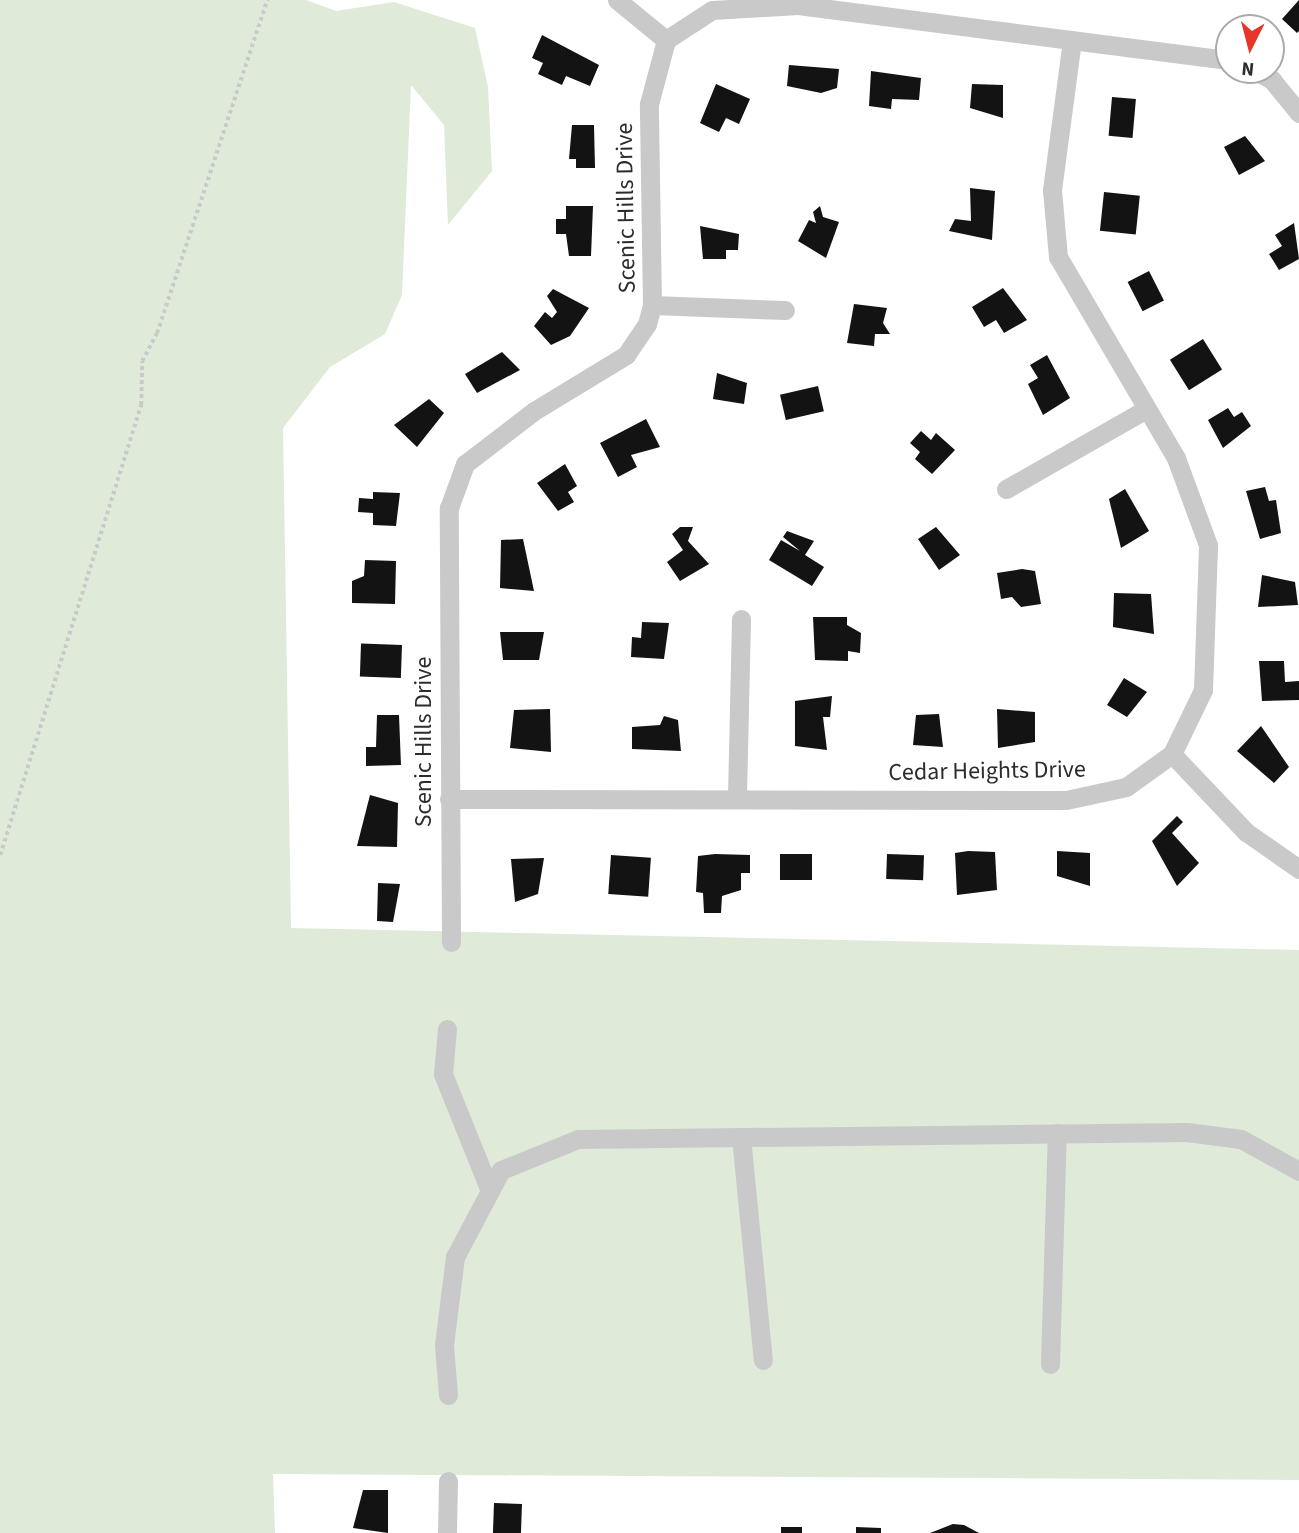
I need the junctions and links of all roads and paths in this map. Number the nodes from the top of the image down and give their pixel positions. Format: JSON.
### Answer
{"nodes":[{"id":1,"x":267,"y":0,"type":"edge"},
{"id":2,"x":617,"y":0,"type":"edge"},
{"id":3,"x":666,"y":40,"type":"junction"},
{"id":4,"x":1072,"y":40,"type":"junction"},
{"id":5,"x":1215,"y":58,"type":"edge"},
{"id":6,"x":1273,"y":84,"type":"edge"},
{"id":7,"x":1296,"y":101,"type":"edge"},
{"id":8,"x":652,"y":305,"type":"junction"},
{"id":9,"x":785,"y":310,"type":"dead end"},
{"id":10,"x":1143,"y":411,"type":"junction"},
{"id":11,"x":1006,"y":489,"type":"dead end"},
{"id":12,"x":741,"y":619,"type":"dead end"},
{"id":13,"x":1172,"y":754,"type":"junction"},
{"id":14,"x":737,"y":796,"type":"junction"},
{"id":15,"x":449,"y":799,"type":"junction"},
{"id":16,"x":0,"y":855,"type":"edge"},
{"id":17,"x":1299,"y":869,"type":"edge"},
{"id":18,"x":451,"y":943,"type":"dead end"},
{"id":19,"x":447,"y":1029,"type":"dead end"},
{"id":20,"x":1058,"y":1133,"type":"junction"},
{"id":21,"x":741,"y":1137,"type":"junction"},
{"id":22,"x":1299,"y":1171,"type":"edge"},
{"id":23,"x":490,"y":1191,"type":"junction"},
{"id":24,"x":763,"y":1360,"type":"dead end"},
{"id":25,"x":1050,"y":1364,"type":"dead end"},
{"id":26,"x":448,"y":1395,"type":"dead end"},
{"id":27,"x":448,"y":1481,"type":"dead end"},
{"id":28,"x":447,"y":1533,"type":"edge"}],
"edges":[{"from":1,"to":16,"type":"path"},
{"from":2,"to":3,"type":"street"},
{"from":3,"to":4,"type":"street"},
{"from":3,"to":8,"type":"street","name":"Scenic Hills Drive"},
{"from":4,"to":5,"type":"street"},
{"from":4,"to":10,"type":"street"},
{"from":6,"to":7,"type":"street"},
{"from":8,"to":9,"type":"street"},
{"from":8,"to":15,"type":"street","name":"Scenic Hills Drive"},
{"from":10,"to":11,"type":"street"},
{"from":10,"to":13,"type":"street"},
{"from":12,"to":14,"type":"street"},
{"from":13,"to":14,"type":"street","name":"Cedar Heights Drive"},
{"from":13,"to":17,"type":"street"},
{"from":14,"to":15,"type":"street","name":"Cedar Heights Drive"},
{"from":15,"to":18,"type":"street","name":"Scenic Hills Drive"},
{"from":19,"to":23,"type":"street"},
{"from":20,"to":21,"type":"street"},
{"from":20,"to":22,"type":"street"},
{"from":20,"to":25,"type":"street"},
{"from":21,"to":23,"type":"street"},
{"from":21,"to":24,"type":"street"},
{"from":23,"to":26,"type":"street"},
{"from":27,"to":28,"type":"street"}]}
